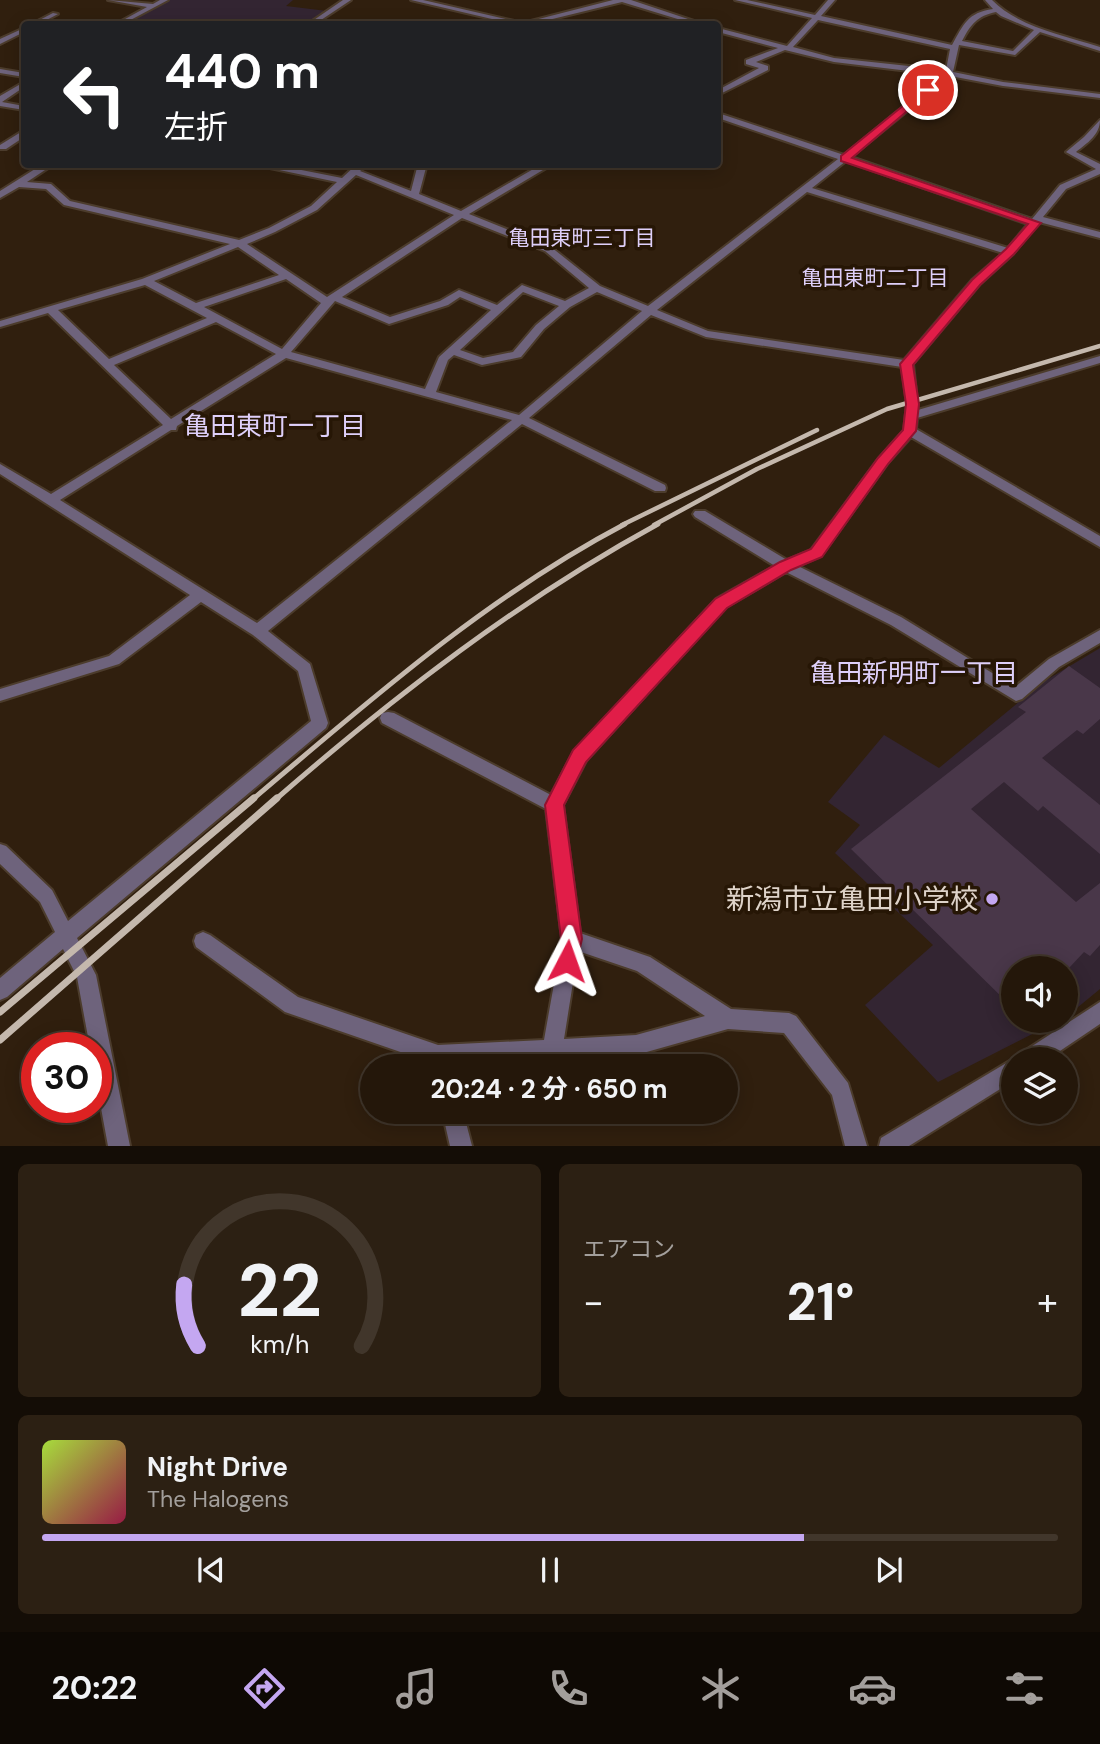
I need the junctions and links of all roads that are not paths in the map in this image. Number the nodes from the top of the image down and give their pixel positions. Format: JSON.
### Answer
{"nodes":[{"id":1,"x":111,"y":0,"type":"edge"},
{"id":2,"x":165,"y":0,"type":"edge"},
{"id":3,"x":348,"y":0,"type":"edge"},
{"id":4,"x":414,"y":0,"type":"edge"},
{"id":5,"x":592,"y":0,"type":"edge"},
{"id":6,"x":622,"y":0,"type":"edge"},
{"id":7,"x":738,"y":0,"type":"edge"},
{"id":8,"x":832,"y":0,"type":"edge"},
{"id":9,"x":988,"y":0,"type":"edge"},
{"id":10,"x":154,"y":6,"type":"junction"},
{"id":11,"x":998,"y":10,"type":"junction"},
{"id":12,"x":55,"y":14,"type":"dead end"},
{"id":13,"x":817,"y":15,"type":"junction"},
{"id":14,"x":564,"y":16,"type":"junction"},
{"id":15,"x":41,"y":21,"type":"edge"},
{"id":16,"x":125,"y":21,"type":"edge"},
{"id":17,"x":316,"y":21,"type":"edge"},
{"id":18,"x":507,"y":21,"type":"edge"},
{"id":19,"x":540,"y":21,"type":"edge"},
{"id":20,"x":690,"y":21,"type":"edge"},
{"id":21,"x":1038,"y":30,"type":"junction"},
{"id":22,"x":21,"y":31,"type":"edge"},
{"id":23,"x":721,"y":32,"type":"edge"},
{"id":24,"x":1,"y":41,"type":"edge"},
{"id":25,"x":21,"y":44,"type":"edge"},
{"id":26,"x":956,"y":45,"type":"junction"},
{"id":27,"x":786,"y":48,"type":"junction"},
{"id":28,"x":1100,"y":49,"type":"edge"},
{"id":29,"x":0,"y":71,"type":"edge"},
{"id":30,"x":949,"y":73,"type":"junction"},
{"id":31,"x":21,"y":74,"type":"edge"},
{"id":32,"x":21,"y":86,"type":"edge"},
{"id":33,"x":721,"y":91,"type":"edge"},
{"id":34,"x":1100,"y":96,"type":"edge"},
{"id":35,"x":0,"y":102,"type":"edge"},
{"id":36,"x":21,"y":107,"type":"edge"},
{"id":37,"x":721,"y":116,"type":"edge"},
{"id":38,"x":1100,"y":122,"type":"edge"},
{"id":39,"x":21,"y":137,"type":"edge"},
{"id":40,"x":2,"y":147,"type":"edge"},
{"id":41,"x":21,"y":150,"type":"edge"},
{"id":42,"x":845,"y":159,"type":"junction"},
{"id":43,"x":44,"y":168,"type":"edge"},
{"id":44,"x":275,"y":168,"type":"edge"},
{"id":45,"x":359,"y":168,"type":"edge"},
{"id":46,"x":422,"y":168,"type":"edge"},
{"id":47,"x":542,"y":168,"type":"edge"},
{"id":48,"x":1100,"y":170,"type":"edge"},
{"id":49,"x":344,"y":181,"type":"junction"},
{"id":50,"x":18,"y":184,"type":"junction"},
{"id":51,"x":805,"y":189,"type":"junction"},
{"id":52,"x":0,"y":195,"type":"edge"},
{"id":53,"x":414,"y":195,"type":"junction"},
{"id":54,"x":462,"y":214,"type":"junction"},
{"id":55,"x":1037,"y":221,"type":"junction"},
{"id":56,"x":1100,"y":235,"type":"edge"},
{"id":57,"x":239,"y":243,"type":"junction"},
{"id":58,"x":1010,"y":252,"type":"junction"},
{"id":59,"x":285,"y":276,"type":"junction"},
{"id":60,"x":146,"y":281,"type":"junction"},
{"id":61,"x":596,"y":288,"type":"junction"},
{"id":62,"x":330,"y":300,"type":"junction"},
{"id":63,"x":566,"y":305,"type":"junction"},
{"id":64,"x":194,"y":307,"type":"junction"},
{"id":65,"x":50,"y":309,"type":"junction"},
{"id":66,"x":499,"y":310,"type":"junction"},
{"id":67,"x":650,"y":310,"type":"junction"},
{"id":68,"x":216,"y":318,"type":"junction"},
{"id":69,"x":0,"y":324,"type":"edge"},
{"id":70,"x":452,"y":351,"type":"junction"},
{"id":71,"x":284,"y":354,"type":"junction"},
{"id":72,"x":1100,"y":359,"type":"edge"},
{"id":73,"x":107,"y":364,"type":"junction"},
{"id":74,"x":907,"y":364,"type":"junction"},
{"id":75,"x":429,"y":394,"type":"junction"},
{"id":76,"x":521,"y":419,"type":"junction"},
{"id":77,"x":910,"y":424,"type":"junction"},
{"id":78,"x":172,"y":427,"type":"junction"},
{"id":79,"x":0,"y":468,"type":"edge"},
{"id":80,"x":660,"y":488,"type":"dead end"},
{"id":81,"x":51,"y":500,"type":"junction"},
{"id":82,"x":700,"y":514,"type":"dead end"},
{"id":83,"x":1100,"y":542,"type":"edge"},
{"id":84,"x":786,"y":566,"type":"junction"},
{"id":85,"x":200,"y":595,"type":"junction"},
{"id":86,"x":258,"y":631,"type":"junction"},
{"id":87,"x":1100,"y":636,"type":"edge"},
{"id":88,"x":0,"y":695,"type":"edge"},
{"id":89,"x":388,"y":718,"type":"dead end"},
{"id":90,"x":554,"y":805,"type":"junction"},
{"id":91,"x":0,"y":852,"type":"edge"},
{"id":92,"x":66,"y":935,"type":"junction"},
{"id":93,"x":571,"y":939,"type":"junction"},
{"id":94,"x":203,"y":941,"type":"dead end"},
{"id":95,"x":0,"y":990,"type":"edge"},
{"id":96,"x":1100,"y":1012,"type":"edge"},
{"id":97,"x":728,"y":1019,"type":"junction"},
{"id":98,"x":1048,"y":1047,"type":"edge"},
{"id":99,"x":552,"y":1051,"type":"junction"},
{"id":100,"x":424,"y":1054,"type":"edge"},
{"id":101,"x":515,"y":1054,"type":"edge"},
{"id":102,"x":1001,"y":1076,"type":"edge"},
{"id":103,"x":455,"y":1124,"type":"edge"},
{"id":104,"x":119,"y":1146,"type":"edge"},
{"id":105,"x":461,"y":1146,"type":"edge"},
{"id":106,"x":856,"y":1146,"type":"edge"},
{"id":107,"x":889,"y":1146,"type":"edge"}],
"edges":[{"from":1,"to":10,"type":"street"},
{"from":2,"to":10,"type":"street"},
{"from":3,"to":17,"type":"street"},
{"from":4,"to":18,"type":"street"},
{"from":5,"to":14,"type":"street"},
{"from":6,"to":14,"type":"street"},
{"from":6,"to":20,"type":"street"},
{"from":7,"to":13,"type":"street"},
{"from":8,"to":13,"type":"street"},
{"from":9,"to":11,"type":"street"},
{"from":10,"to":16,"type":"street"},
{"from":11,"to":21,"type":"street"},
{"from":11,"to":26,"type":"street"},
{"from":12,"to":15,"type":"street"},
{"from":13,"to":26,"type":"street"},
{"from":13,"to":27,"type":"street"},
{"from":14,"to":19,"type":"street"},
{"from":21,"to":26,"type":"street"},
{"from":21,"to":28,"type":"street"},
{"from":22,"to":24,"type":"street"},
{"from":23,"to":27,"type":"street"},
{"from":24,"to":25,"type":"street"},
{"from":26,"to":30,"type":"street"},
{"from":27,"to":30,"type":"street"},
{"from":27,"to":33,"type":"street"},
{"from":29,"to":31,"type":"street"},
{"from":30,"to":34,"type":"street"},
{"from":30,"to":42,"type":"street"},
{"from":32,"to":35,"type":"street"},
{"from":35,"to":36,"type":"street"},
{"from":37,"to":42,"type":"street"},
{"from":38,"to":48,"type":"street"},
{"from":39,"to":40,"type":"street"},
{"from":40,"to":41,"type":"street"},
{"from":42,"to":51,"type":"street"},
{"from":42,"to":55,"type":"street"},
{"from":43,"to":50,"type":"street"},
{"from":44,"to":49,"type":"street"},
{"from":45,"to":49,"type":"street"},
{"from":45,"to":53,"type":"street"},
{"from":46,"to":53,"type":"street"},
{"from":47,"to":54,"type":"street"},
{"from":48,"to":55,"type":"street"},
{"from":49,"to":57,"type":"street"},
{"from":50,"to":52,"type":"street"},
{"from":50,"to":57,"type":"street"},
{"from":51,"to":58,"type":"street"},
{"from":51,"to":67,"type":"street"},
{"from":53,"to":54,"type":"street"},
{"from":54,"to":61,"type":"street"},
{"from":54,"to":62,"type":"street"},
{"from":55,"to":56,"type":"street"},
{"from":55,"to":58,"type":"street"},
{"from":57,"to":59,"type":"street"},
{"from":57,"to":60,"type":"street"},
{"from":58,"to":74,"type":"street"},
{"from":59,"to":62,"type":"street"},
{"from":59,"to":64,"type":"street"},
{"from":60,"to":64,"type":"street"},
{"from":60,"to":65,"type":"street"},
{"from":61,"to":63,"type":"street"},
{"from":61,"to":67,"type":"street"},
{"from":62,"to":66,"type":"street"},
{"from":62,"to":71,"type":"street"},
{"from":63,"to":66,"type":"street"},
{"from":63,"to":70,"type":"street"},
{"from":64,"to":68,"type":"street"},
{"from":65,"to":69,"type":"street"},
{"from":65,"to":73,"type":"street"},
{"from":66,"to":70,"type":"street"},
{"from":67,"to":74,"type":"street"},
{"from":67,"to":76,"type":"street"},
{"from":68,"to":71,"type":"street"},
{"from":68,"to":73,"type":"street"},
{"from":70,"to":75,"type":"street"},
{"from":71,"to":75,"type":"street"},
{"from":71,"to":78,"type":"street"},
{"from":72,"to":77,"type":"street"},
{"from":73,"to":78,"type":"street"},
{"from":74,"to":77,"type":"street"},
{"from":75,"to":76,"type":"street"},
{"from":76,"to":80,"type":"street"},
{"from":76,"to":86,"type":"street"},
{"from":77,"to":83,"type":"street"},
{"from":77,"to":84,"type":"street"},
{"from":78,"to":81,"type":"street"},
{"from":79,"to":81,"type":"street"},
{"from":81,"to":85,"type":"street"},
{"from":82,"to":84,"type":"street"},
{"from":84,"to":87,"type":"street"},
{"from":84,"to":90,"type":"street"},
{"from":85,"to":86,"type":"street"},
{"from":85,"to":88,"type":"street"},
{"from":86,"to":92,"type":"street"},
{"from":89,"to":90,"type":"street"},
{"from":90,"to":93,"type":"street"},
{"from":91,"to":92,"type":"street"},
{"from":92,"to":95,"type":"street"},
{"from":92,"to":104,"type":"street"},
{"from":93,"to":97,"type":"street"},
{"from":93,"to":99,"type":"street"},
{"from":94,"to":100,"type":"street"},
{"from":96,"to":98,"type":"street"},
{"from":97,"to":99,"type":"street"},
{"from":97,"to":106,"type":"street"},
{"from":99,"to":101,"type":"street"},
{"from":102,"to":107,"type":"street"},
{"from":103,"to":105,"type":"street"}]}
